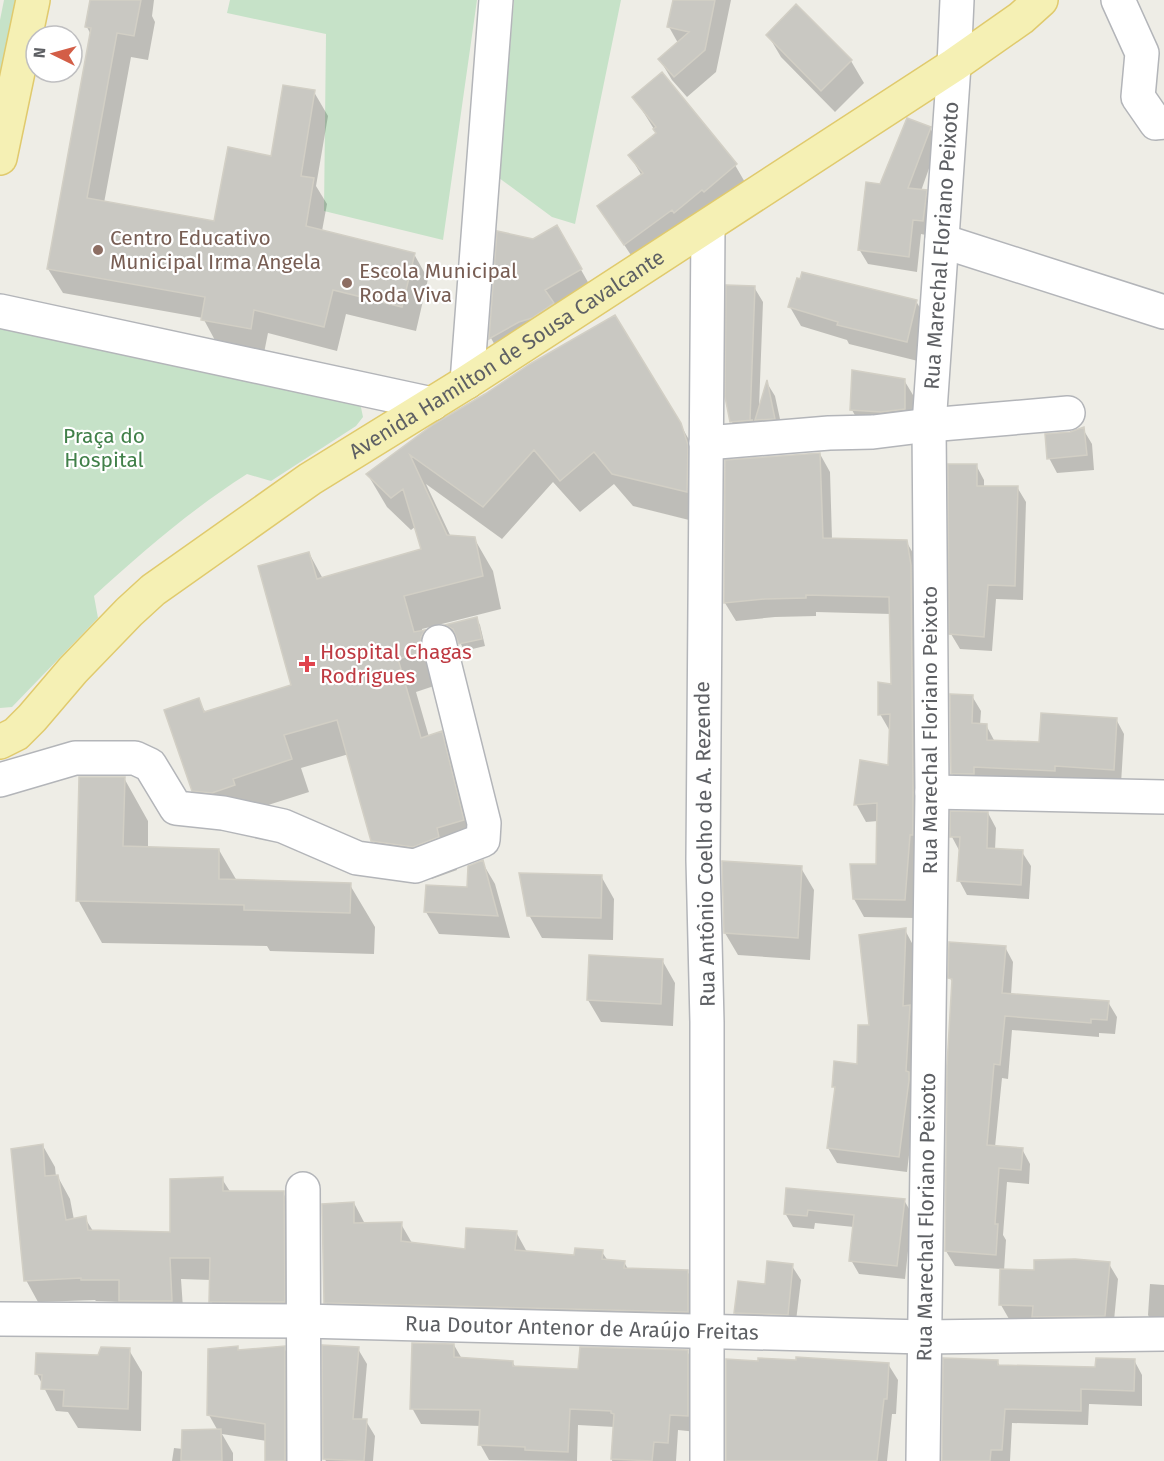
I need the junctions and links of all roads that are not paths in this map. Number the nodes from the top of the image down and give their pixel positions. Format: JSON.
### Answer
{"nodes":[{"id":1,"x":33,"y":0,"type":"edge"},
{"id":2,"x":496,"y":0,"type":"edge"},
{"id":3,"x":957,"y":0,"type":"edge"},
{"id":4,"x":1041,"y":0,"type":"edge"},
{"id":5,"x":1119,"y":0,"type":"edge"},
{"id":6,"x":954,"y":65,"type":"junction"},
{"id":7,"x":1164,"y":122,"type":"edge"},
{"id":8,"x":0,"y":158,"type":"edge"},
{"id":9,"x":708,"y":227,"type":"junction"},
{"id":10,"x":942,"y":241,"type":"junction"},
{"id":11,"x":0,"y":311,"type":"edge"},
{"id":12,"x":1164,"y":312,"type":"edge"},
{"id":13,"x":467,"y":382,"type":"junction"},
{"id":14,"x":432,"y":404,"type":"junction"},
{"id":15,"x":1068,"y":413,"type":"dead end"},
{"id":16,"x":929,"y":425,"type":"junction"},
{"id":17,"x":706,"y":443,"type":"junction"},
{"id":18,"x":439,"y":642,"type":"dead end"},
{"id":19,"x":0,"y":742,"type":"edge"},
{"id":20,"x":0,"y":780,"type":"edge"},
{"id":21,"x":932,"y":792,"type":"junction"},
{"id":22,"x":1164,"y":797,"type":"edge"},
{"id":23,"x":303,"y":1189,"type":"dead end"},
{"id":24,"x":0,"y":1319,"type":"edge"},
{"id":25,"x":303,"y":1321,"type":"junction"},
{"id":26,"x":707,"y":1330,"type":"junction"},
{"id":27,"x":1164,"y":1334,"type":"edge"},
{"id":28,"x":924,"y":1337,"type":"junction"},
{"id":29,"x":304,"y":1461,"type":"edge"},
{"id":30,"x":707,"y":1461,"type":"edge"},
{"id":31,"x":923,"y":1461,"type":"edge"}],
"edges":[{"from":1,"to":8,"type":"main road"},
{"from":2,"to":13,"type":"street"},
{"from":3,"to":6,"type":"street","name":"Rua Marechal Floriano Peixoto"},
{"from":4,"to":6,"type":"main road","name":"Avenida Hamilton de Sousa Cavalcante"},
{"from":5,"to":7,"type":"street"},
{"from":6,"to":9,"type":"main road","name":"Avenida Hamilton de Sousa Cavalcante"},
{"from":6,"to":10,"type":"street","name":"Rua Marechal Floriano Peixoto"},
{"from":9,"to":13,"type":"main road","name":"Avenida Hamilton de Sousa Cavalcante"},
{"from":9,"to":17,"type":"street","name":"Rua Antônio Coelho de A. Rezende"},
{"from":10,"to":12,"type":"street"},
{"from":10,"to":16,"type":"street","name":"Rua Marechal Floriano Peixoto"},
{"from":11,"to":14,"type":"street"},
{"from":13,"to":14,"type":"main road","name":"Avenida Hamilton de Sousa Cavalcante"},
{"from":14,"to":19,"type":"main road","name":"Avenida Hamilton de Sousa Cavalcante"},
{"from":15,"to":16,"type":"street"},
{"from":16,"to":17,"type":"street"},
{"from":16,"to":21,"type":"street","name":"Rua Marechal Floriano Peixoto"},
{"from":17,"to":26,"type":"street","name":"Rua Antônio Coelho de A. Rezende"},
{"from":18,"to":20,"type":"street"},
{"from":21,"to":22,"type":"street"},
{"from":21,"to":28,"type":"street","name":"Rua Marechal Floriano Peixoto"},
{"from":23,"to":25,"type":"street"},
{"from":24,"to":25,"type":"street","name":"Rua Doutor Antenor de Araújo Freitas"},
{"from":25,"to":26,"type":"street","name":"Rua Doutor Antenor de Araújo Freitas"},
{"from":25,"to":29,"type":"street"},
{"from":26,"to":28,"type":"street","name":"Rua Doutor Antenor de Araújo Freitas"},
{"from":26,"to":30,"type":"street","name":"Rua Antônio Coelho de A. Rezende"},
{"from":27,"to":28,"type":"street","name":"Rua Doutor Antenor de Araújo Freitas"},
{"from":28,"to":31,"type":"street","name":"Rua Marechal Floriano Peixoto"}]}
